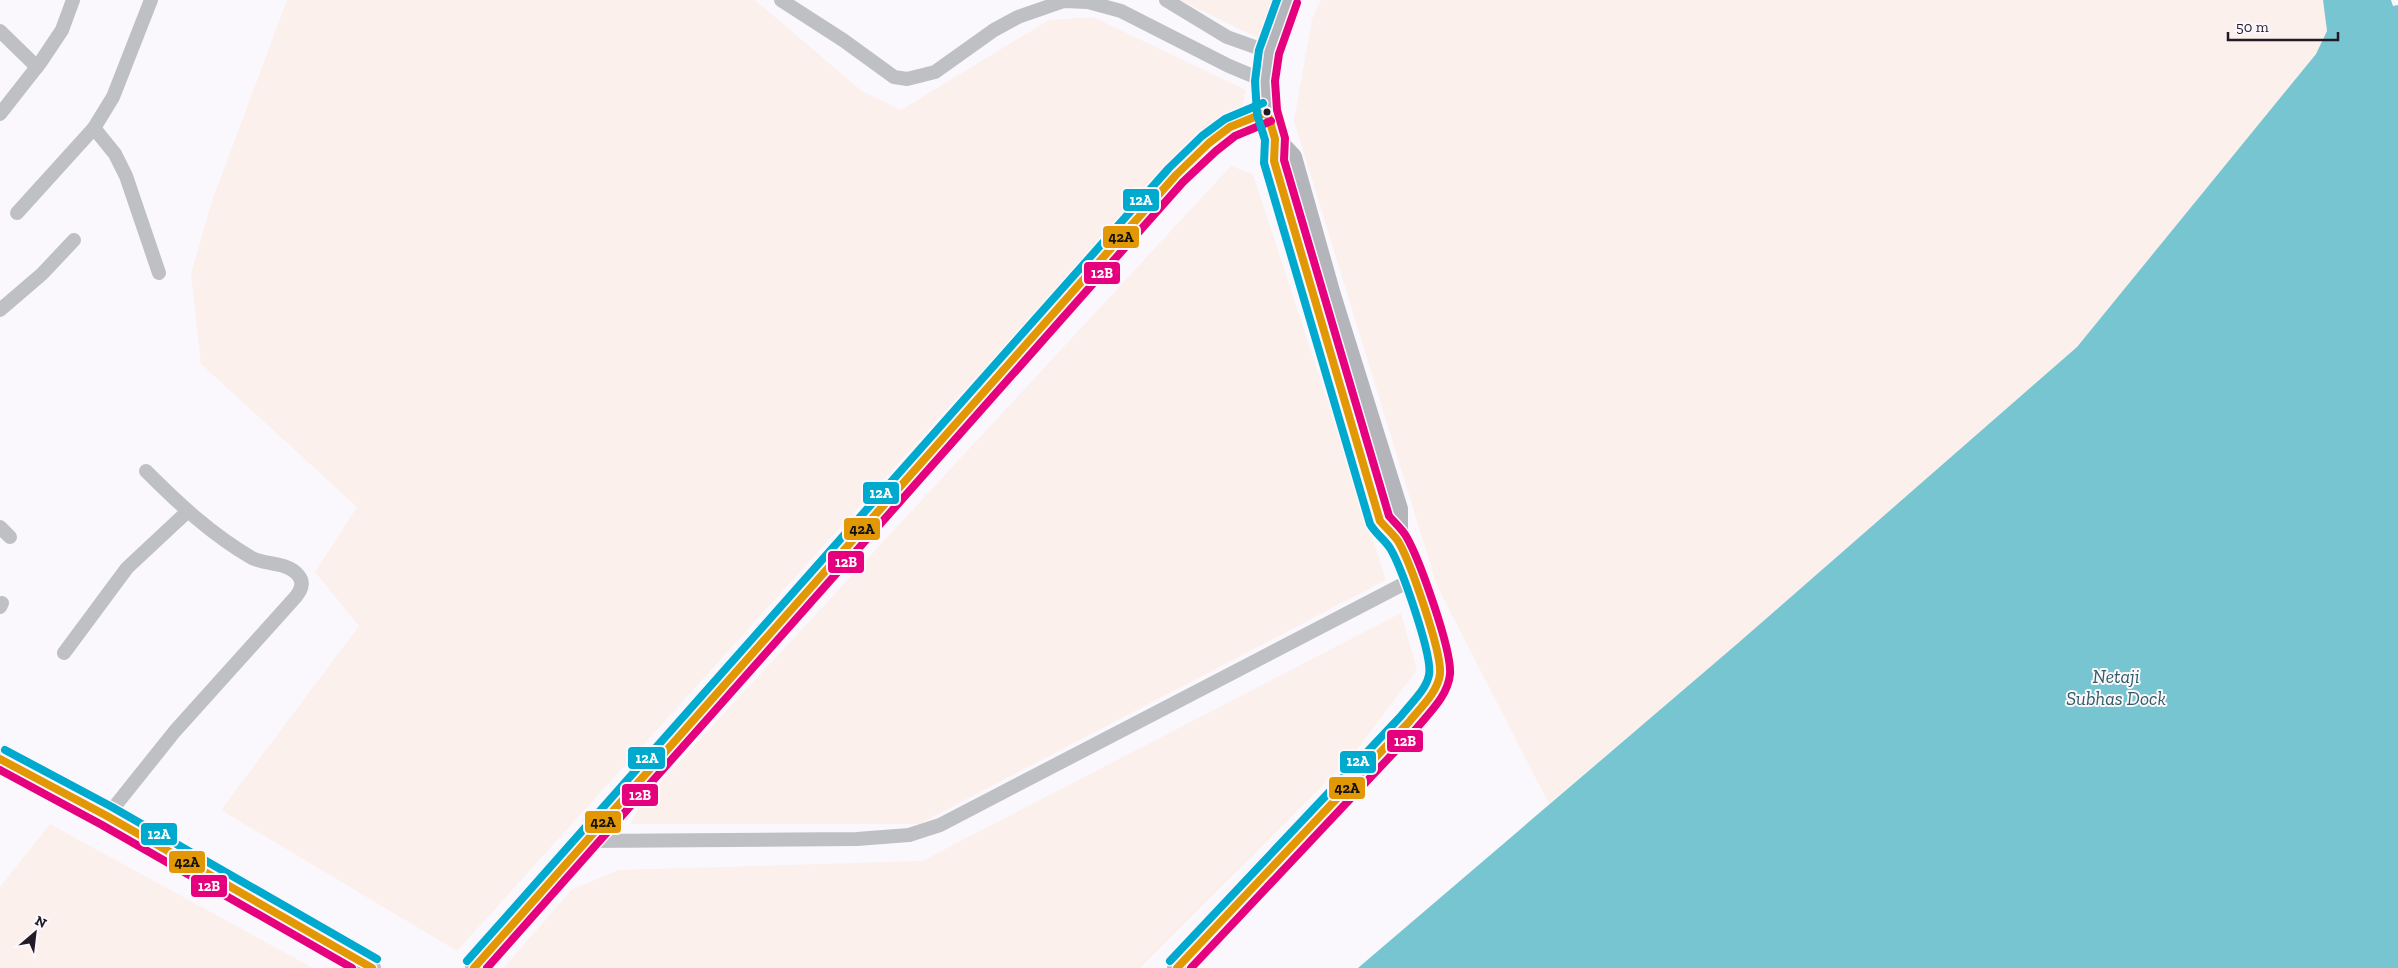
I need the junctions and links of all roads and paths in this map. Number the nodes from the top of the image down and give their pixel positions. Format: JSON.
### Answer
{"nodes":[{"id":1,"x":72,"y":0,"type":"edge"},
{"id":2,"x":151,"y":0,"type":"edge"},
{"id":3,"x":1166,"y":0,"type":"edge"},
{"id":4,"x":1288,"y":0,"type":"edge"},
{"id":5,"x":789,"y":2,"type":"edge"},
{"id":6,"x":0,"y":31,"type":"edge"},
{"id":7,"x":1269,"y":52,"type":"junction"},
{"id":8,"x":37,"y":67,"type":"junction"},
{"id":9,"x":1265,"y":80,"type":"junction"},
{"id":10,"x":1267,"y":112,"type":"junction"},
{"id":11,"x":0,"y":114,"type":"edge"},
{"id":12,"x":94,"y":128,"type":"junction"},
{"id":13,"x":17,"y":213,"type":"dead end"},
{"id":14,"x":74,"y":240,"type":"dead end"},
{"id":15,"x":159,"y":273,"type":"dead end"},
{"id":16,"x":0,"y":310,"type":"edge"},
{"id":17,"x":146,"y":471,"type":"dead end"},
{"id":18,"x":186,"y":512,"type":"junction"},
{"id":19,"x":1413,"y":579,"type":"junction"},
{"id":20,"x":64,"y":653,"type":"dead end"},
{"id":21,"x":0,"y":760,"type":"edge"},
{"id":22,"x":107,"y":816,"type":"junction"},
{"id":23,"x":587,"y":841,"type":"junction"},
{"id":24,"x":372,"y":968,"type":"edge"},
{"id":25,"x":474,"y":968,"type":"edge"},
{"id":26,"x":1177,"y":968,"type":"edge"}],
"edges":[{"from":1,"to":8,"type":"street"},
{"from":2,"to":12,"type":"street"},
{"from":3,"to":7,"type":"street"},
{"from":4,"to":7,"type":"main road"},
{"from":5,"to":9,"type":"street"},
{"from":6,"to":8,"type":"street"},
{"from":7,"to":9,"type":"main road"},
{"from":8,"to":11,"type":"street"},
{"from":9,"to":10,"type":"main road"},
{"from":10,"to":19,"type":"main road"},
{"from":10,"to":23,"type":"street"},
{"from":12,"to":13,"type":"street"},
{"from":12,"to":15,"type":"street"},
{"from":14,"to":16,"type":"street"},
{"from":17,"to":18,"type":"street"},
{"from":18,"to":20,"type":"street"},
{"from":18,"to":22,"type":"street"},
{"from":19,"to":23,"type":"street"},
{"from":19,"to":26,"type":"main road"},
{"from":21,"to":22,"type":"street"},
{"from":22,"to":24,"type":"street"},
{"from":23,"to":25,"type":"street"}]}
